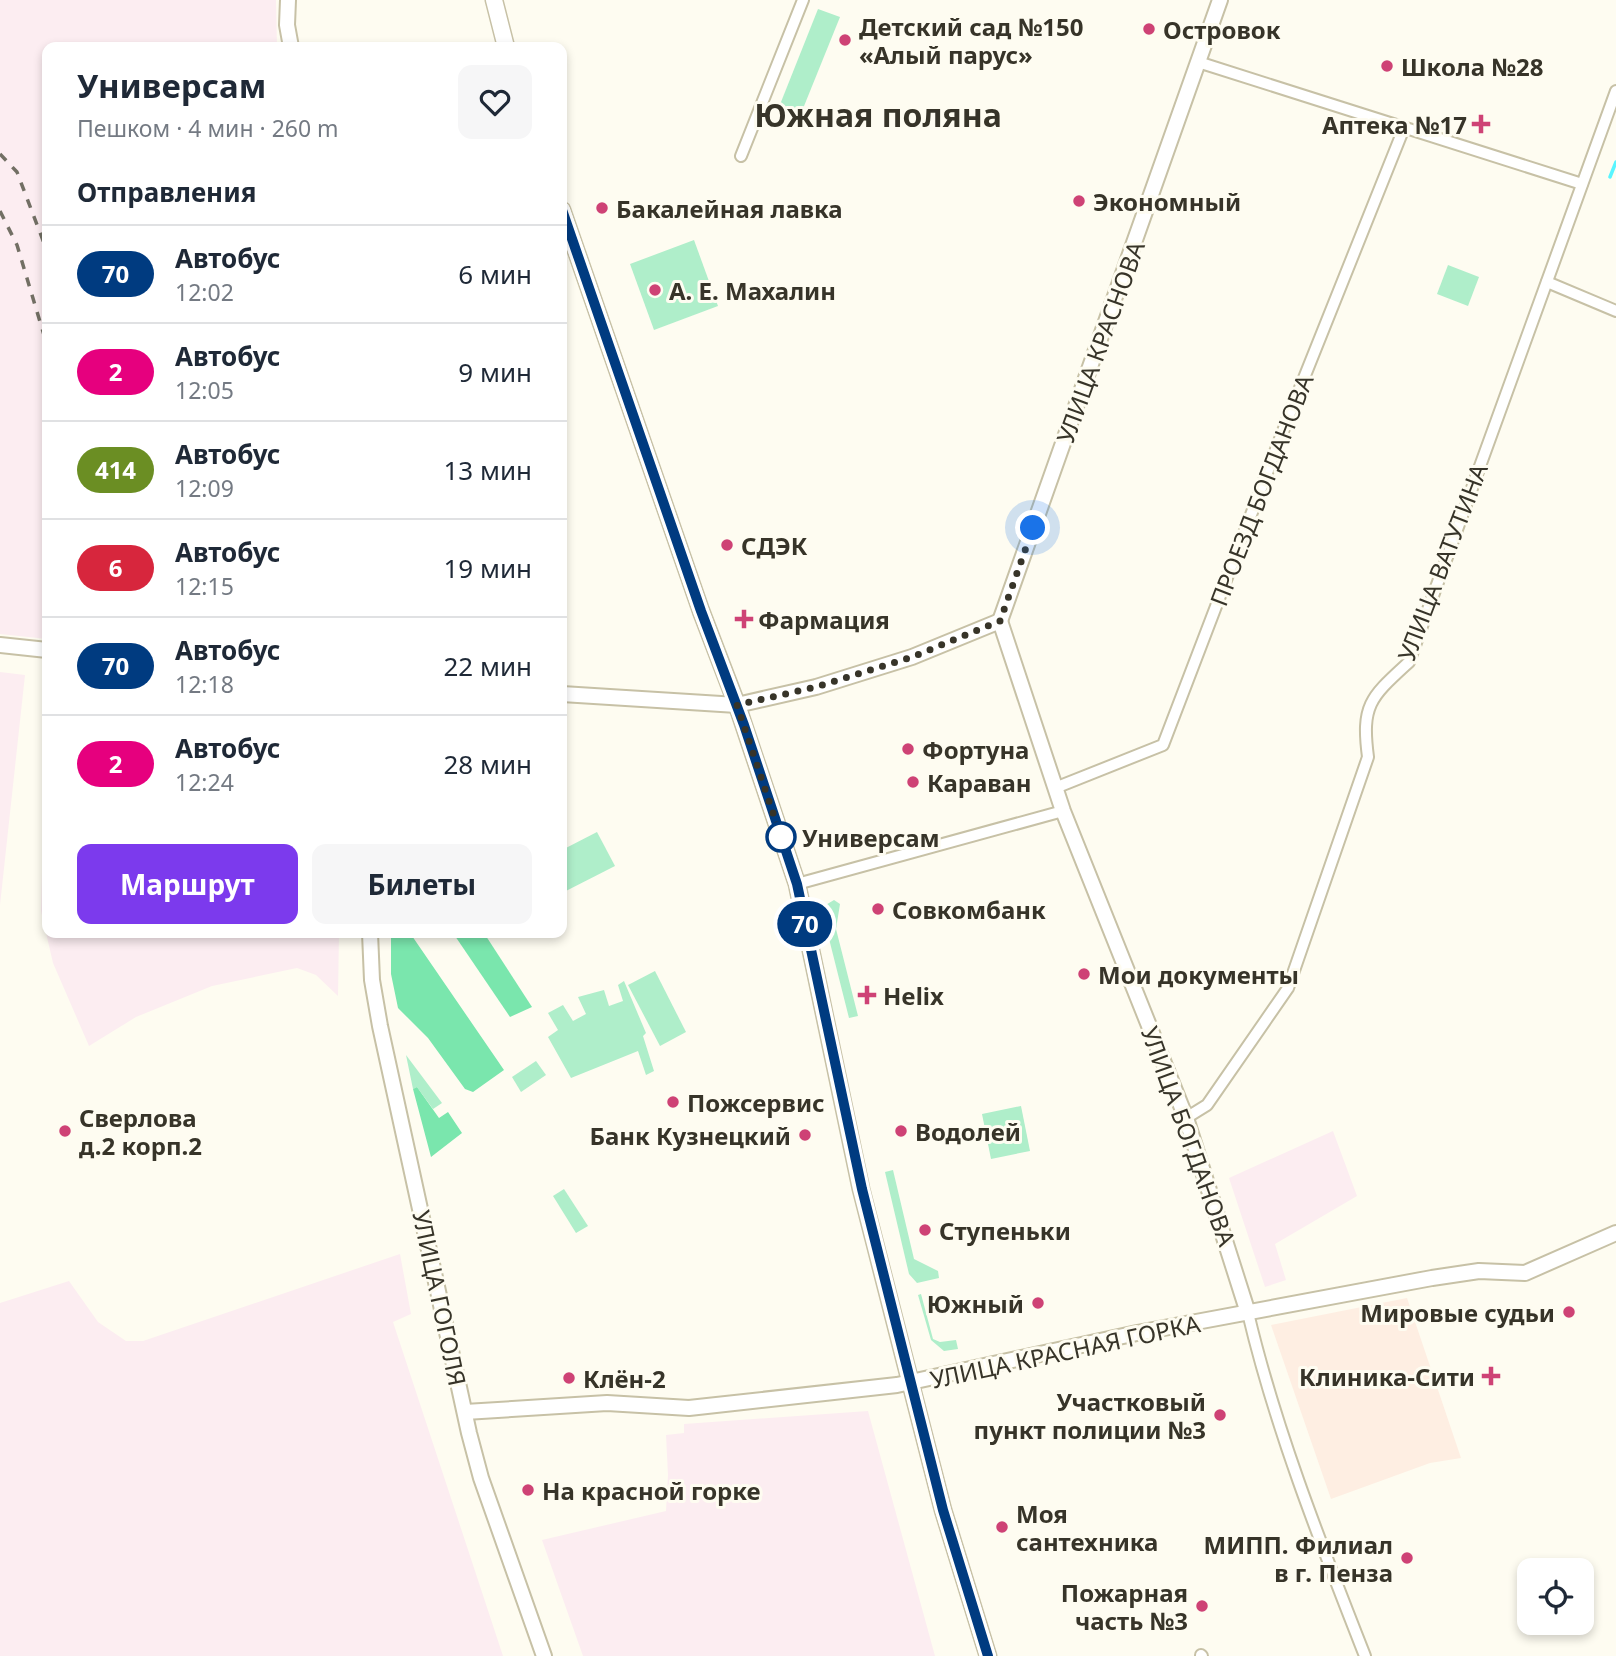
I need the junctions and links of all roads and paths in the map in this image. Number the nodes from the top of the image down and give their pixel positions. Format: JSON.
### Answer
{"nodes":[{"id":1,"x":288,"y":0,"type":"edge"},
{"id":2,"x":494,"y":0,"type":"edge"},
{"id":3,"x":803,"y":0,"type":"edge"},
{"id":4,"x":1220,"y":0,"type":"edge"},
{"id":5,"x":291,"y":42,"type":"edge"},
{"id":6,"x":505,"y":42,"type":"edge"},
{"id":7,"x":1198,"y":62,"type":"junction"},
{"id":8,"x":1616,"y":91,"type":"edge"},
{"id":9,"x":1404,"y":128,"type":"junction"},
{"id":10,"x":741,"y":156,"type":"dead end"},
{"id":11,"x":1582,"y":184,"type":"junction"},
{"id":12,"x":567,"y":224,"type":"edge"},
{"id":13,"x":1547,"y":282,"type":"junction"},
{"id":14,"x":1616,"y":311,"type":"edge"},
{"id":15,"x":1000,"y":621,"type":"junction"},
{"id":16,"x":0,"y":645,"type":"edge"},
{"id":17,"x":42,"y":649,"type":"edge"},
{"id":18,"x":567,"y":694,"type":"edge"},
{"id":19,"x":737,"y":705,"type":"junction"},
{"id":20,"x":1055,"y":788,"type":"junction"},
{"id":21,"x":1063,"y":811,"type":"junction"},
{"id":22,"x":797,"y":884,"type":"junction"},
{"id":23,"x":370,"y":938,"type":"edge"},
{"id":24,"x":1186,"y":1118,"type":"junction"},
{"id":25,"x":1615,"y":1237,"type":"edge"},
{"id":26,"x":1248,"y":1313,"type":"junction"},
{"id":27,"x":911,"y":1383,"type":"junction"},
{"id":28,"x":465,"y":1412,"type":"junction"},
{"id":29,"x":544,"y":1656,"type":"edge"},
{"id":30,"x":988,"y":1656,"type":"edge"},
{"id":31,"x":1365,"y":1656,"type":"edge"}],
"edges":[{"from":1,"to":5,"type":"main road"},
{"from":2,"to":6,"type":"main road"},
{"from":3,"to":10,"type":"street"},
{"from":4,"to":7,"type":"main road","name":"УЛИЦА КРАСНОВА"},
{"from":7,"to":9,"type":"street"},
{"from":7,"to":15,"type":"main road","name":"УЛИЦА КРАСНОВА"},
{"from":8,"to":11,"type":"street","name":"УЛИЦА ВАТУТИНА"},
{"from":9,"to":11,"type":"street"},
{"from":9,"to":20,"type":"street","name":"ПРОЕЗД БОГДАНОВА"},
{"from":11,"to":13,"type":"street","name":"УЛИЦА ВАТУТИНА"},
{"from":12,"to":19,"type":"main road"},
{"from":13,"to":14,"type":"street"},
{"from":13,"to":24,"type":"street","name":"УЛИЦА ВАТУТИНА"},
{"from":15,"to":19,"type":"main road"},
{"from":15,"to":20,"type":"main road","name":"УЛИЦА БОГДАНОВА"},
{"from":16,"to":17,"type":"main road"},
{"from":18,"to":19,"type":"main road"},
{"from":19,"to":22,"type":"main road"},
{"from":20,"to":21,"type":"main road","name":"УЛИЦА БОГДАНОВА"},
{"from":21,"to":22,"type":"street"},
{"from":21,"to":24,"type":"main road","name":"УЛИЦА БОГДАНОВА"},
{"from":22,"to":27,"type":"main road"},
{"from":23,"to":28,"type":"main road","name":"УЛИЦА ГОГОЛЯ"},
{"from":24,"to":26,"type":"main road","name":"УЛИЦА БОГДАНОВА"},
{"from":25,"to":26,"type":"main road","name":"УЛИЦА КРАСНАЯ ГОРКА"},
{"from":26,"to":27,"type":"main road","name":"УЛИЦА КРАСНАЯ ГОРКА"},
{"from":26,"to":31,"type":"street","name":"УЛИЦА БОГДАНОВА"},
{"from":27,"to":28,"type":"main road","name":"УЛИЦА КРАСНАЯ ГОРКА"},
{"from":27,"to":30,"type":"main road"},
{"from":28,"to":29,"type":"main road","name":"УЛИЦА ГОГОЛЯ"}]}
